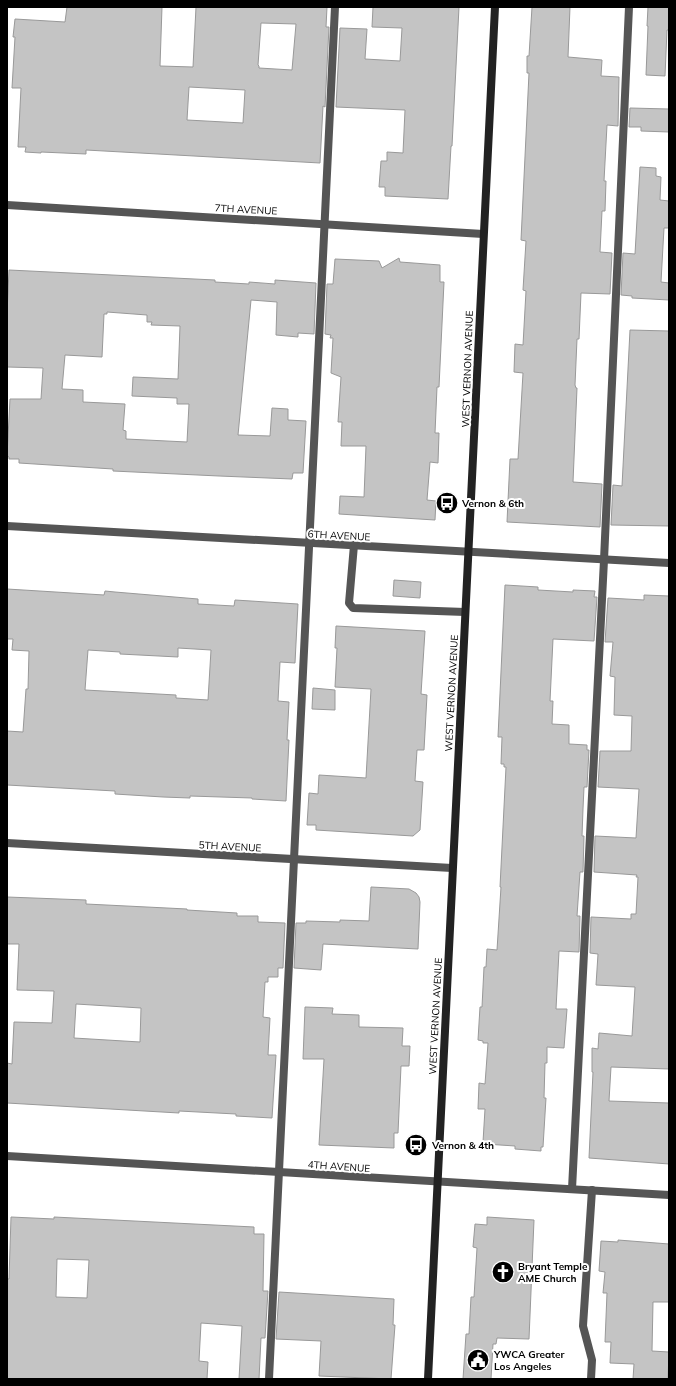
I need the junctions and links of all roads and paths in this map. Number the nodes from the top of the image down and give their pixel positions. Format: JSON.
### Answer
{"nodes":[{"id":1,"x":335,"y":7,"type":"edge"},
{"id":2,"x":495,"y":7,"type":"edge"},
{"id":3,"x":629,"y":7,"type":"edge"},
{"id":4,"x":7,"y":205,"type":"edge"},
{"id":5,"x":324,"y":224,"type":"junction"},
{"id":6,"x":483,"y":234,"type":"junction"},
{"id":7,"x":7,"y":526,"type":"edge"},
{"id":8,"x":309,"y":543,"type":"junction"},
{"id":9,"x":354,"y":545,"type":"junction"},
{"id":10,"x":468,"y":552,"type":"junction"},
{"id":11,"x":604,"y":560,"type":"junction"},
{"id":12,"x":669,"y":563,"type":"edge"},
{"id":13,"x":465,"y":612,"type":"junction"},
{"id":14,"x":7,"y":843,"type":"edge"},
{"id":15,"x":293,"y":860,"type":"junction"},
{"id":16,"x":452,"y":868,"type":"junction"},
{"id":17,"x":7,"y":1156,"type":"edge"},
{"id":18,"x":278,"y":1172,"type":"junction"},
{"id":19,"x":437,"y":1182,"type":"junction"},
{"id":20,"x":572,"y":1189,"type":"junction"},
{"id":21,"x":592,"y":1190,"type":"junction"},
{"id":22,"x":669,"y":1195,"type":"edge"},
{"id":23,"x":269,"y":1379,"type":"edge"},
{"id":24,"x":428,"y":1379,"type":"edge"},
{"id":25,"x":590,"y":1379,"type":"edge"}],
"edges":[{"from":1,"to":5,"type":"street"},
{"from":2,"to":6,"type":"main road","name":"WEST VERNON AVENUE"},
{"from":3,"to":11,"type":"street"},
{"from":4,"to":5,"type":"street","name":"7TH AVENUE"},
{"from":5,"to":6,"type":"street","name":"7TH AVENUE"},
{"from":5,"to":8,"type":"street"},
{"from":6,"to":10,"type":"main road","name":"WEST VERNON AVENUE"},
{"from":7,"to":8,"type":"street","name":"6TH AVENUE"},
{"from":8,"to":9,"type":"street","name":"6TH AVENUE"},
{"from":8,"to":15,"type":"street"},
{"from":9,"to":10,"type":"street","name":"6TH AVENUE"},
{"from":9,"to":13,"type":"street"},
{"from":10,"to":11,"type":"street","name":"6TH AVENUE"},
{"from":10,"to":13,"type":"main road","name":"WEST VERNON AVENUE"},
{"from":11,"to":12,"type":"street","name":"6TH AVENUE"},
{"from":11,"to":20,"type":"street"},
{"from":13,"to":16,"type":"main road","name":"WEST VERNON AVENUE"},
{"from":14,"to":15,"type":"street","name":"5TH AVENUE"},
{"from":15,"to":16,"type":"street","name":"5TH AVENUE"},
{"from":15,"to":18,"type":"street"},
{"from":16,"to":19,"type":"main road","name":"WEST VERNON AVENUE"},
{"from":17,"to":18,"type":"street","name":"4TH AVENUE"},
{"from":18,"to":19,"type":"street","name":"4TH AVENUE"},
{"from":18,"to":23,"type":"street"},
{"from":19,"to":20,"type":"street","name":"4TH AVENUE"},
{"from":19,"to":24,"type":"main road","name":"WEST VERNON AVENUE"},
{"from":20,"to":21,"type":"street","name":"4TH AVENUE"},
{"from":21,"to":22,"type":"street","name":"4TH AVENUE"},
{"from":21,"to":25,"type":"street"}]}
